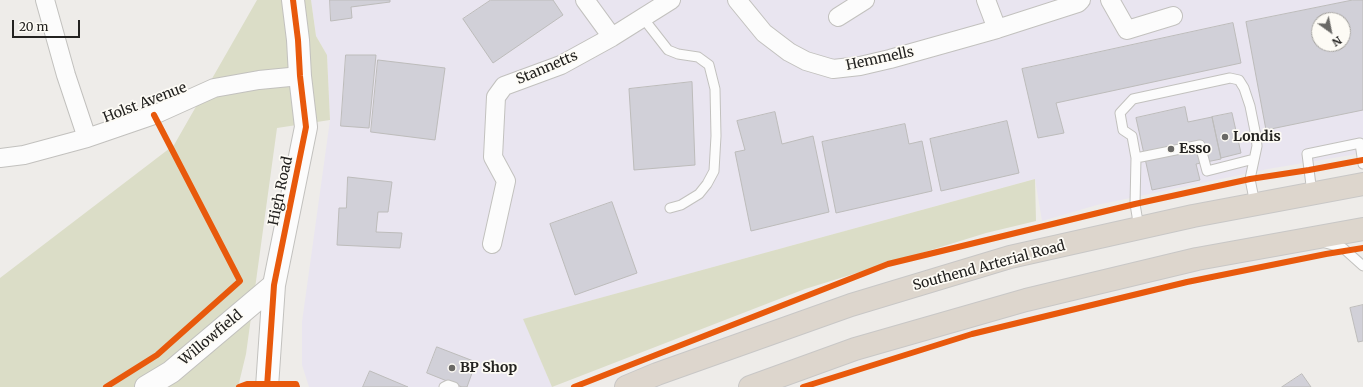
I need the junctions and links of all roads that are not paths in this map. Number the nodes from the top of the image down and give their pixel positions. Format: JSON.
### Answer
{"nodes":[{"id":1,"x":46,"y":0,"type":"edge"},
{"id":2,"x":293,"y":0,"type":"edge"},
{"id":3,"x":585,"y":0,"type":"edge"},
{"id":4,"x":671,"y":0,"type":"edge"},
{"id":5,"x":737,"y":0,"type":"edge"},
{"id":6,"x":865,"y":0,"type":"edge"},
{"id":7,"x":986,"y":0,"type":"edge"},
{"id":8,"x":1081,"y":0,"type":"edge"},
{"id":9,"x":1110,"y":0,"type":"edge"},
{"id":10,"x":1173,"y":16,"type":"dead end"},
{"id":11,"x":838,"y":17,"type":"dead end"},
{"id":12,"x":644,"y":18,"type":"junction"},
{"id":13,"x":997,"y":29,"type":"junction"},
{"id":14,"x":612,"y":37,"type":"junction"},
{"id":15,"x":300,"y":76,"type":"junction"},
{"id":16,"x":87,"y":138,"type":"junction"},
{"id":17,"x":0,"y":158,"type":"edge"},
{"id":18,"x":1136,"y":158,"type":"junction"},
{"id":19,"x":1254,"y":159,"type":"junction"},
{"id":20,"x":1363,"y":164,"type":"edge"},
{"id":21,"x":1363,"y":184,"type":"edge"},
{"id":22,"x":1312,"y":193,"type":"junction"},
{"id":23,"x":1255,"y":204,"type":"junction"},
{"id":24,"x":670,"y":208,"type":"dead end"},
{"id":25,"x":1139,"y":228,"type":"junction"},
{"id":26,"x":1363,"y":229,"type":"edge"},
{"id":27,"x":1308,"y":239,"type":"junction"},
{"id":28,"x":492,"y":244,"type":"dead end"},
{"id":29,"x":1363,"y":266,"type":"edge"},
{"id":30,"x":274,"y":285,"type":"junction"},
{"id":31,"x":146,"y":387,"type":"edge"},
{"id":32,"x":268,"y":387,"type":"edge"},
{"id":33,"x":444,"y":387,"type":"edge"},
{"id":34,"x":454,"y":387,"type":"edge"},
{"id":35,"x":626,"y":387,"type":"edge"},
{"id":36,"x":750,"y":387,"type":"edge"}],
"edges":[{"from":1,"to":16,"type":"street"},
{"from":2,"to":15,"type":"street","name":"High Road"},
{"from":3,"to":14,"type":"street"},
{"from":4,"to":12,"type":"street","name":"Stannetts"},
{"from":5,"to":13,"type":"street","name":"Hemmells"},
{"from":6,"to":11,"type":"street"},
{"from":7,"to":13,"type":"street"},
{"from":8,"to":13,"type":"street","name":"Hemmells"},
{"from":9,"to":10,"type":"street"},
{"from":12,"to":14,"type":"street","name":"Stannetts"},
{"from":12,"to":24,"type":"lane"},
{"from":14,"to":28,"type":"street","name":"Stannetts"},
{"from":15,"to":16,"type":"street","name":"Holst Avenue"},
{"from":15,"to":30,"type":"street","name":"High Road"},
{"from":16,"to":17,"type":"street","name":"Holst Avenue"},
{"from":18,"to":19,"type":"lane"},
{"from":18,"to":19,"type":"lane"},
{"from":18,"to":25,"type":"lane"},
{"from":19,"to":23,"type":"lane"},
{"from":20,"to":22,"type":"lane"},
{"from":21,"to":22,"type":"highway","name":"Southend Arterial Road"},
{"from":22,"to":23,"type":"highway","name":"Southend Arterial Road"},
{"from":23,"to":25,"type":"highway","name":"Southend Arterial Road"},
{"from":25,"to":35,"type":"highway","name":"Southend Arterial Road"},
{"from":26,"to":27,"type":"highway"},
{"from":27,"to":29,"type":"lane"},
{"from":27,"to":36,"type":"highway"},
{"from":30,"to":31,"type":"street","name":"Willowfield"},
{"from":30,"to":32,"type":"street","name":"High Road"},
{"from":33,"to":34,"type":"lane"}]}
